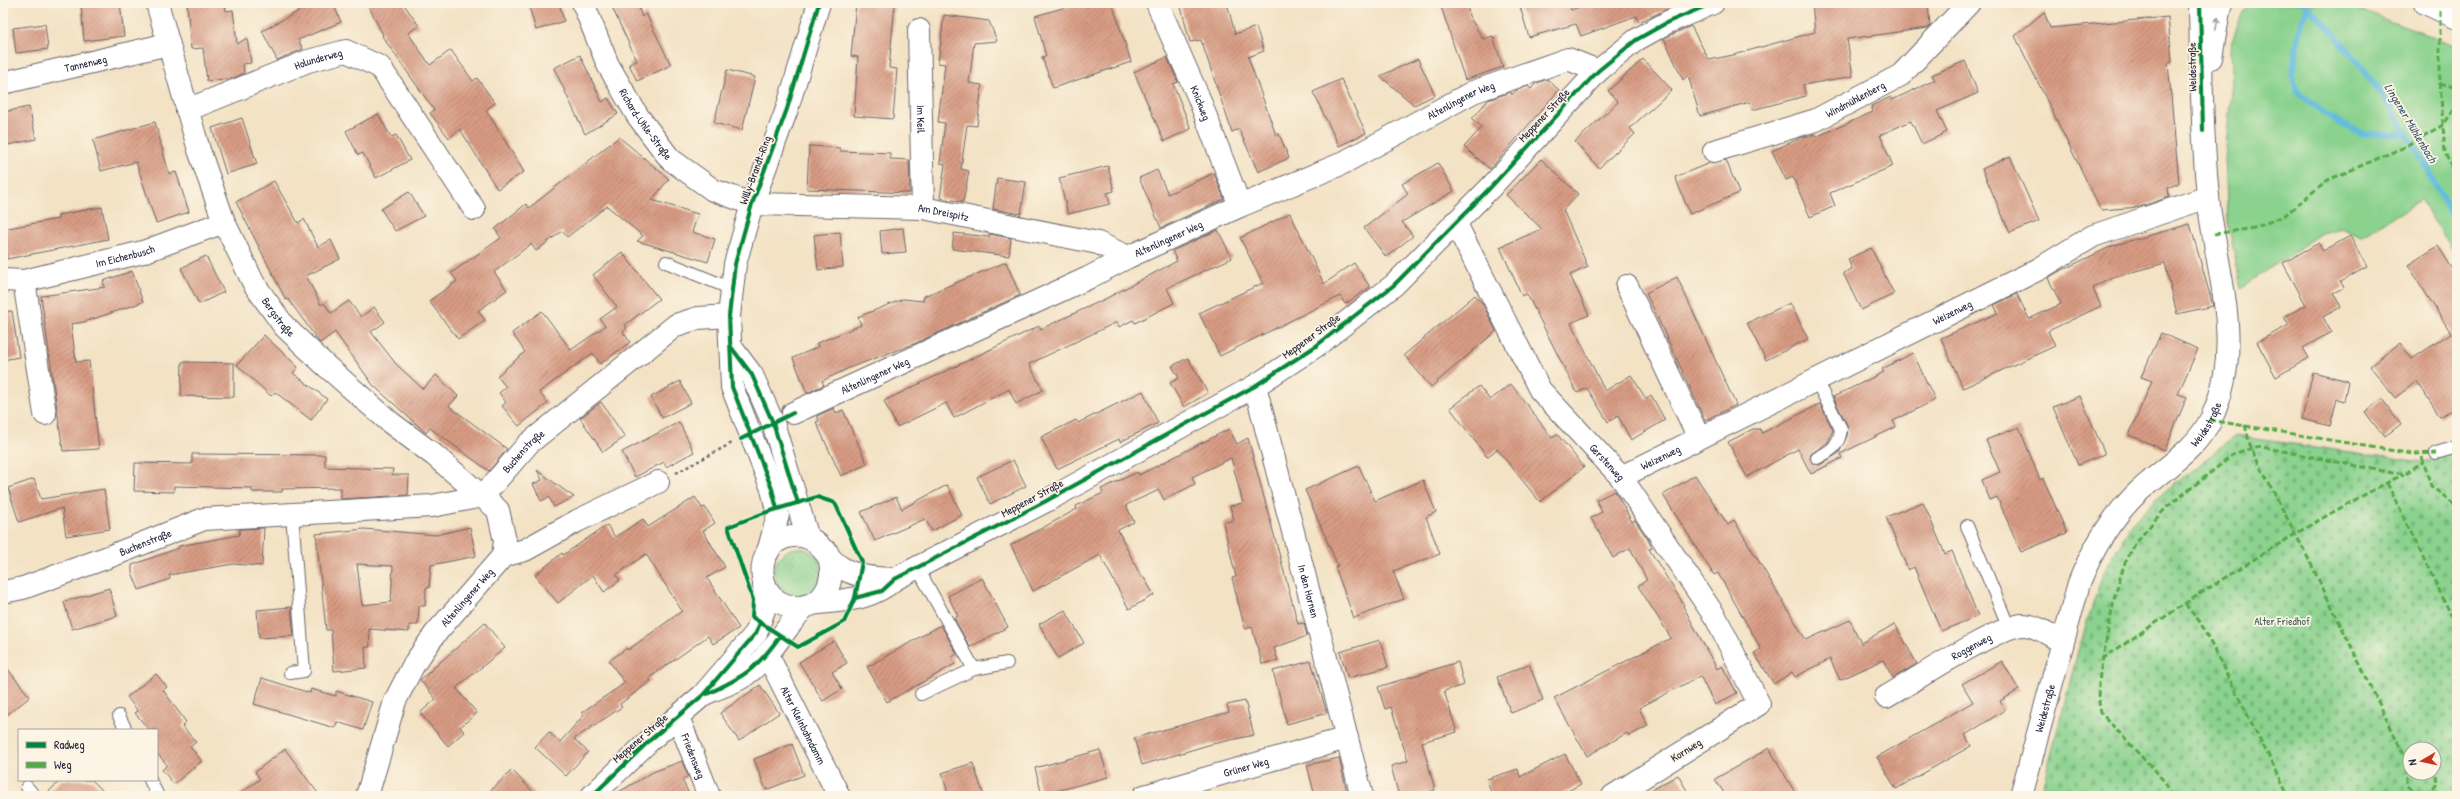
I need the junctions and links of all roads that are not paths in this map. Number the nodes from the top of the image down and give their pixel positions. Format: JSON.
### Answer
{"nodes":[{"id":1,"x":157,"y":3,"type":"edge"},
{"id":2,"x":583,"y":3,"type":"edge"},
{"id":3,"x":819,"y":3,"type":"edge"},
{"id":4,"x":1157,"y":3,"type":"edge"},
{"id":5,"x":1713,"y":3,"type":"edge"},
{"id":6,"x":1969,"y":3,"type":"edge"},
{"id":7,"x":2200,"y":3,"type":"edge"},
{"id":8,"x":2223,"y":3,"type":"edge"},
{"id":9,"x":2425,"y":3,"type":"edge"},
{"id":10,"x":2457,"y":18,"type":"edge"},
{"id":11,"x":919,"y":30,"type":"dead end"},
{"id":12,"x":168,"y":44,"type":"junction"},
{"id":13,"x":1598,"y":71,"type":"junction"},
{"id":14,"x":3,"y":83,"type":"edge"},
{"id":15,"x":187,"y":110,"type":"junction"},
{"id":16,"x":2203,"y":131,"type":"junction"},
{"id":17,"x":1714,"y":151,"type":"dead end"},
{"id":18,"x":2208,"y":197,"type":"junction"},
{"id":19,"x":752,"y":204,"type":"junction"},
{"id":20,"x":1240,"y":206,"type":"junction"},
{"id":21,"x":922,"y":208,"type":"junction"},
{"id":22,"x":474,"y":209,"type":"dead end"},
{"id":23,"x":224,"y":222,"type":"junction"},
{"id":24,"x":1455,"y":222,"type":"junction"},
{"id":25,"x":1128,"y":257,"type":"junction"},
{"id":26,"x":666,"y":262,"type":"dead end"},
{"id":27,"x":13,"y":281,"type":"edge"},
{"id":28,"x":1627,"y":286,"type":"dead end"},
{"id":29,"x":732,"y":289,"type":"junction"},
{"id":30,"x":729,"y":316,"type":"junction"},
{"id":31,"x":731,"y":347,"type":"junction"},
{"id":32,"x":1816,"y":380,"type":"junction"},
{"id":33,"x":1255,"y":386,"type":"junction"},
{"id":34,"x":793,"y":413,"type":"dead end"},
{"id":35,"x":45,"y":414,"type":"dead end"},
{"id":36,"x":1699,"y":438,"type":"junction"},
{"id":37,"x":2457,"y":447,"type":"edge"},
{"id":38,"x":2436,"y":453,"type":"dead end"},
{"id":39,"x":1817,"y":458,"type":"dead end"},
{"id":40,"x":1621,"y":477,"type":"junction"},
{"id":41,"x":658,"y":482,"type":"road end"},
{"id":42,"x":483,"y":496,"type":"junction"},
{"id":43,"x":292,"y":513,"type":"junction"},
{"id":44,"x":1967,"y":526,"type":"dead end"},
{"id":45,"x":808,"y":538,"type":"junction"},
{"id":46,"x":768,"y":552,"type":"junction"},
{"id":47,"x":827,"y":552,"type":"junction"},
{"id":48,"x":503,"y":556,"type":"junction"},
{"id":49,"x":918,"y":569,"type":"junction"},
{"id":50,"x":895,"y":579,"type":"junction"},
{"id":51,"x":764,"y":583,"type":"junction"},
{"id":52,"x":3,"y":592,"type":"edge"},
{"id":53,"x":808,"y":605,"type":"junction"},
{"id":54,"x":2010,"y":628,"type":"junction"},
{"id":55,"x":2062,"y":642,"type":"junction"},
{"id":56,"x":768,"y":654,"type":"junction"},
{"id":57,"x":1007,"y":663,"type":"dead end"},
{"id":58,"x":974,"y":670,"type":"junction"},
{"id":59,"x":290,"y":673,"type":"dead end"},
{"id":60,"x":921,"y":694,"type":"dead end"},
{"id":61,"x":703,"y":696,"type":"junction"},
{"id":62,"x":1886,"y":697,"type":"dead end"},
{"id":63,"x":1759,"y":704,"type":"joint"},
{"id":64,"x":119,"y":716,"type":"dead end"},
{"id":65,"x":678,"y":717,"type":"junction"},
{"id":66,"x":126,"y":729,"type":"edge"},
{"id":67,"x":1347,"y":738,"type":"junction"},
{"id":68,"x":150,"y":781,"type":"edge"},
{"id":69,"x":158,"y":796,"type":"edge"},
{"id":70,"x":367,"y":796,"type":"edge"},
{"id":71,"x":592,"y":796,"type":"edge"},
{"id":72,"x":709,"y":796,"type":"edge"},
{"id":73,"x":839,"y":796,"type":"edge"},
{"id":74,"x":1144,"y":796,"type":"edge"},
{"id":75,"x":1362,"y":796,"type":"edge"},
{"id":76,"x":1613,"y":796,"type":"edge"},
{"id":77,"x":2021,"y":796,"type":"edge"}],
"edges":[{"from":1,"to":12,"type":"street","name":"Bergstraße"},
{"from":2,"to":19,"type":"street","name":"Richard-Uhle-Straße"},
{"from":3,"to":19,"type":"street","name":"Willy-Brandt-Ring"},
{"from":4,"to":20,"type":"street","name":"Knickweg"},
{"from":5,"to":13,"type":"street","name":"Meppener Straße"},
{"from":6,"to":17,"type":"street","name":"Windmühlenberg"},
{"from":7,"to":16,"type":"street","name":"Weidestraße"},
{"from":16,"to":8,"type":"street","one_way":true},
{"from":9,"to":10,"type":"street"},
{"from":11,"to":21,"type":"street","name":"Im Keil"},
{"from":12,"to":14,"type":"street","name":"Tannenweg"},
{"from":12,"to":15,"type":"street","name":"Bergstraße"},
{"from":13,"to":20,"type":"street","name":"Altenlingener Weg"},
{"from":13,"to":24,"type":"street","name":"Meppener Straße"},
{"from":15,"to":22,"type":"street","name":"Holunderweg"},
{"from":15,"to":23,"type":"street","name":"Bergstraße"},
{"from":16,"to":18,"type":"street","name":"Weidestraße"},
{"from":18,"to":32,"type":"street","name":"Weizenweg"},
{"from":18,"to":55,"type":"street","name":"Weidestraße"},
{"from":19,"to":21,"type":"street","name":"Am Dreispitz"},
{"from":19,"to":29,"type":"street","name":"Willy-Brandt-Ring"},
{"from":20,"to":25,"type":"street","name":"Altenlingener Weg"},
{"from":21,"to":25,"type":"street","name":"Am Dreispitz"},
{"from":23,"to":27,"type":"street","name":"Im Eichenbusch"},
{"from":23,"to":42,"type":"street","name":"Bergstraße"},
{"from":24,"to":33,"type":"street","name":"Meppener Straße"},
{"from":24,"to":40,"type":"street","name":"Gerstenweg"},
{"from":25,"to":34,"type":"street","name":"Altenlingener Weg"},
{"from":26,"to":29,"type":"lane"},
{"from":27,"to":35,"type":"street","name":"Im Eichenbusch"},
{"from":28,"to":36,"type":"street"},
{"from":29,"to":30,"type":"street","name":"Willy-Brandt-Ring"},
{"from":30,"to":31,"type":"street","name":"Willy-Brandt-Ring"},
{"from":30,"to":42,"type":"street","name":"Buchenstraße"},
{"from":31,"to":45,"type":"street"},
{"from":31,"to":46,"type":"street","name":"Willy-Brandt-Ring"},
{"from":32,"to":36,"type":"street","name":"Weizenweg"},
{"from":32,"to":39,"type":"lane"},
{"from":33,"to":49,"type":"street","name":"Meppener Straße"},
{"from":33,"to":67,"type":"street","name":"In den Hornen"},
{"from":36,"to":40,"type":"street","name":"Weizenweg"},
{"from":37,"to":38,"type":"lane"},
{"from":40,"to":63,"type":"street","name":"Gerstenweg"},
{"from":41,"to":48,"type":"street"},
{"from":42,"to":43,"type":"street","name":"Buchenstraße"},
{"from":42,"to":48,"type":"street","name":"Bergstraße"},
{"from":43,"to":52,"type":"street","name":"Buchenstraße"},
{"from":43,"to":59,"type":"lane"},
{"from":44,"to":54,"type":"lane"},
{"from":45,"to":46,"type":"street"},
{"from":45,"to":47,"type":"street"},
{"from":46,"to":51,"type":"street"},
{"from":47,"to":50,"type":"street","name":"Meppener Straße"},
{"from":47,"to":53,"type":"street"},
{"from":48,"to":70,"type":"street","name":"Altenlingener Weg"},
{"from":49,"to":50,"type":"street","name":"Meppener Straße"},
{"from":49,"to":58,"type":"lane"},
{"from":50,"to":53,"type":"street","name":"Meppener Straße"},
{"from":51,"to":53,"type":"street"},
{"from":51,"to":61,"type":"street","name":"Meppener Straße"},
{"from":53,"to":56,"type":"street","name":"Meppener Straße"},
{"from":54,"to":55,"type":"street","name":"Roggenweg"},
{"from":54,"to":62,"type":"street","name":"Roggenweg"},
{"from":55,"to":77,"type":"street","name":"Weidestraße"},
{"from":56,"to":61,"type":"street","name":"Meppener Straße"},
{"from":56,"to":73,"type":"street","name":"Alter Kleinbahndamm"},
{"from":57,"to":58,"type":"lane"},
{"from":58,"to":60,"type":"lane"},
{"from":61,"to":65,"type":"street","name":"Meppener Straße"},
{"from":63,"to":76,"type":"street","name":"Kornweg"},
{"from":64,"to":66,"type":"lane"},
{"from":65,"to":71,"type":"street","name":"Meppener Straße"},
{"from":65,"to":72,"type":"street","name":"Friedensweg"},
{"from":67,"to":74,"type":"street","name":"Grüner Weg"},
{"from":67,"to":75,"type":"street","name":"In den Hornen"},
{"from":68,"to":69,"type":"lane"}]}
